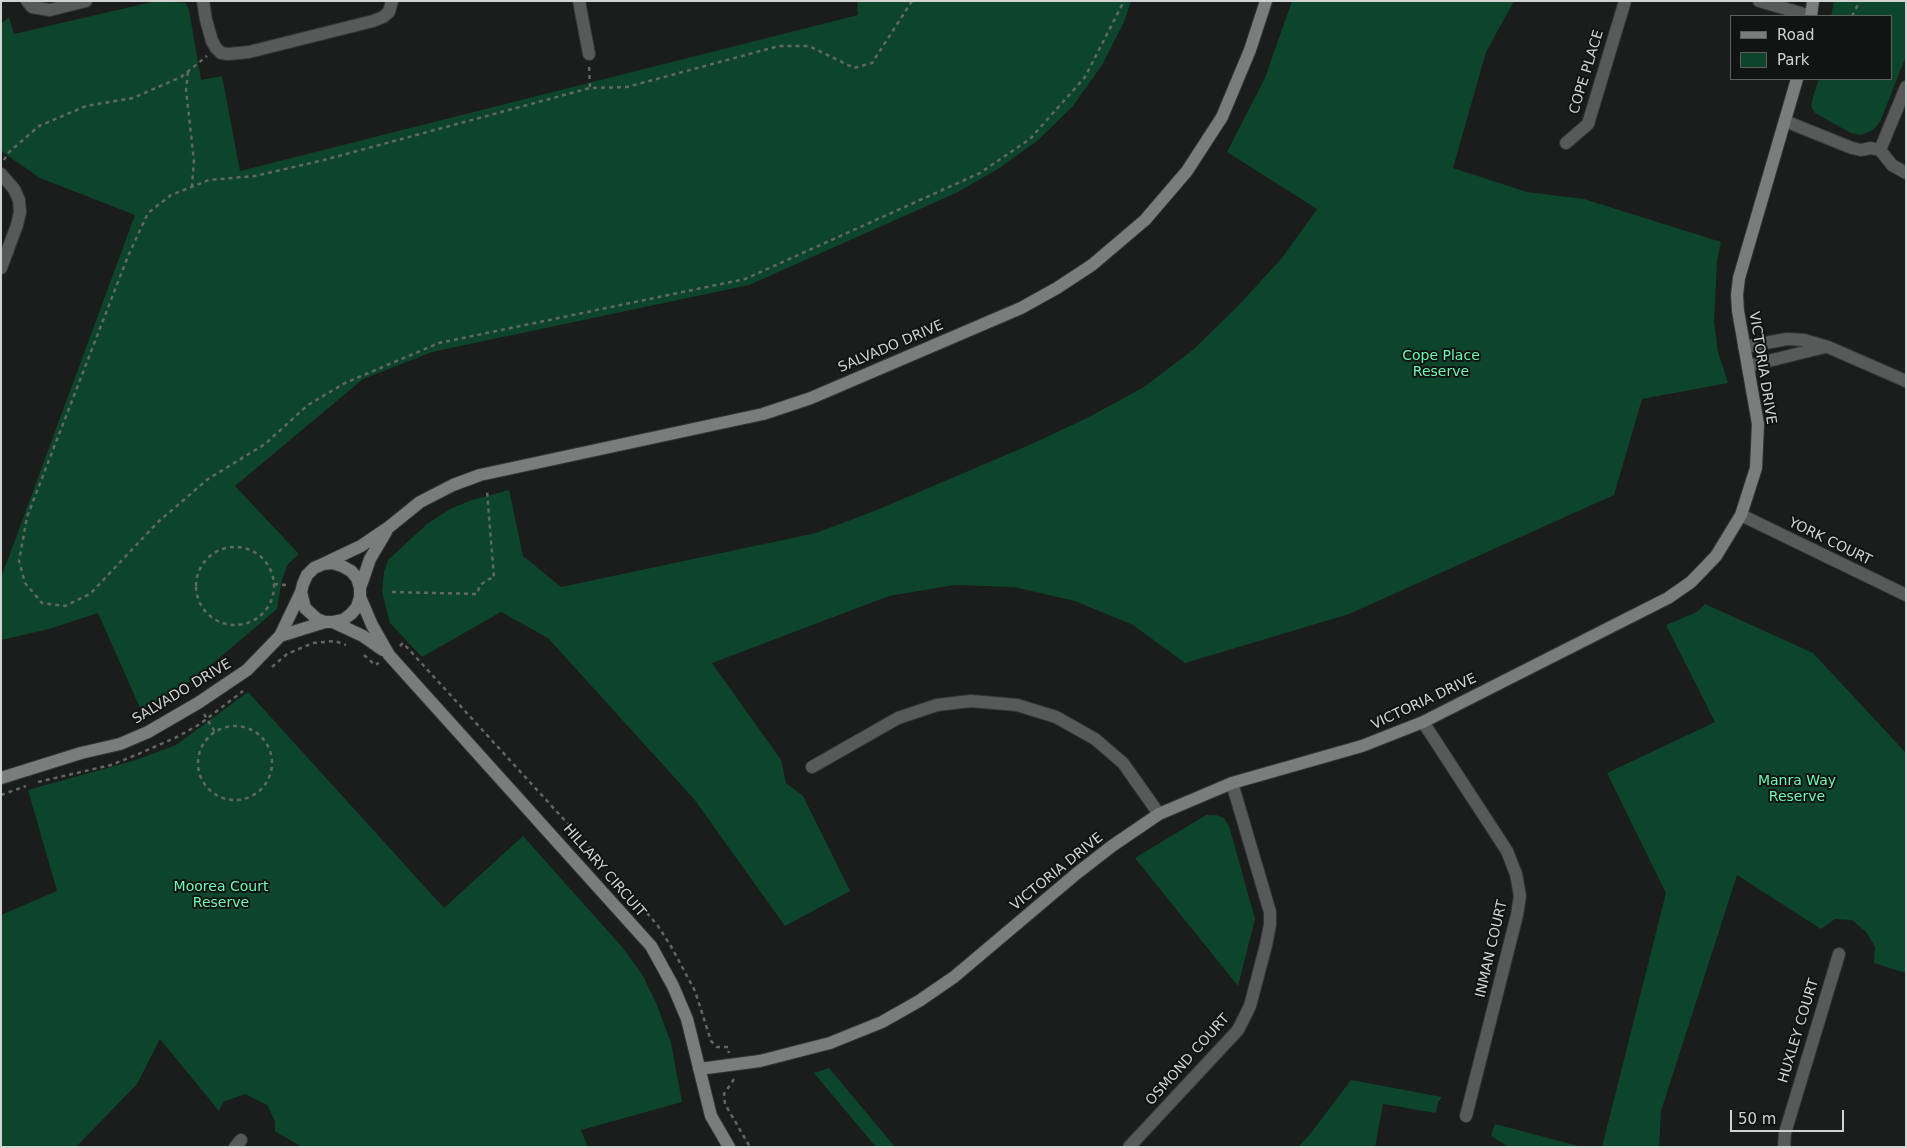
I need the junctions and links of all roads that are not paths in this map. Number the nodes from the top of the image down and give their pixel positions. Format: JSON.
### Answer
{"nodes":[{"id":1,"x":27,"y":1,"type":"edge"},
{"id":2,"x":86,"y":1,"type":"edge"},
{"id":3,"x":203,"y":1,"type":"edge"},
{"id":4,"x":392,"y":1,"type":"edge"},
{"id":5,"x":579,"y":1,"type":"edge"},
{"id":6,"x":1266,"y":1,"type":"edge"},
{"id":7,"x":1624,"y":1,"type":"edge"},
{"id":8,"x":1760,"y":1,"type":"edge"},
{"id":9,"x":1813,"y":1,"type":"edge"},
{"id":10,"x":1808,"y":15,"type":"edge"},
{"id":11,"x":1811,"y":15,"type":"edge"},
{"id":12,"x":589,"y":54,"type":"road end"},
{"id":13,"x":1797,"y":80,"type":"edge"},
{"id":14,"x":1906,"y":87,"type":"edge"},
{"id":15,"x":1785,"y":121,"type":"junction"},
{"id":16,"x":1566,"y":143,"type":"dead end"},
{"id":17,"x":1880,"y":150,"type":"junction"},
{"id":18,"x":1906,"y":173,"type":"edge"},
{"id":19,"x":1,"y":174,"type":"edge"},
{"id":20,"x":1,"y":268,"type":"edge"},
{"id":21,"x":1744,"y":346,"type":"junction"},
{"id":22,"x":1828,"y":347,"type":"junction"},
{"id":23,"x":1748,"y":366,"type":"junction"},
{"id":24,"x":1906,"y":381,"type":"edge"},
{"id":25,"x":1741,"y":516,"type":"junction"},
{"id":26,"x":389,"y":527,"type":"junction"},
{"id":27,"x":323,"y":564,"type":"junction"},
{"id":28,"x":301,"y":592,"type":"junction"},
{"id":29,"x":360,"y":593,"type":"junction"},
{"id":30,"x":1906,"y":595,"type":"edge"},
{"id":31,"x":329,"y":622,"type":"junction"},
{"id":32,"x":280,"y":636,"type":"junction"},
{"id":33,"x":389,"y":655,"type":"junction"},
{"id":34,"x":1423,"y":722,"type":"junction"},
{"id":35,"x":812,"y":767,"type":"dead end"},
{"id":36,"x":1,"y":778,"type":"edge"},
{"id":37,"x":1232,"y":783,"type":"junction"},
{"id":38,"x":1160,"y":814,"type":"junction"},
{"id":39,"x":1839,"y":954,"type":"dead end"},
{"id":40,"x":699,"y":1070,"type":"junction"},
{"id":41,"x":1466,"y":1116,"type":"dead end"},
{"id":42,"x":729,"y":1147,"type":"edge"},
{"id":43,"x":1129,"y":1147,"type":"edge"},
{"id":44,"x":1784,"y":1147,"type":"edge"}],
"edges":[{"from":1,"to":2,"type":"street"},
{"from":3,"to":4,"type":"street"},
{"from":5,"to":12,"type":"street"},
{"from":6,"to":26,"type":"street","name":"SALVADO DRIVE"},
{"from":7,"to":16,"type":"street","name":"COPE PLACE"},
{"from":8,"to":10,"type":"street"},
{"from":9,"to":11,"type":"street"},
{"from":13,"to":15,"type":"street","name":"VICTORIA DRIVE"},
{"from":14,"to":17,"type":"street"},
{"from":15,"to":17,"type":"street"},
{"from":15,"to":21,"type":"street","name":"VICTORIA DRIVE"},
{"from":17,"to":18,"type":"street"},
{"from":19,"to":20,"type":"street"},
{"from":21,"to":22,"type":"street"},
{"from":21,"to":23,"type":"street","name":"VICTORIA DRIVE"},
{"from":22,"to":23,"type":"street"},
{"from":22,"to":24,"type":"street"},
{"from":23,"to":25,"type":"street","name":"VICTORIA DRIVE"},
{"from":25,"to":30,"type":"street","name":"YORK COURT"},
{"from":25,"to":34,"type":"street","name":"VICTORIA DRIVE"},
{"from":26,"to":27,"type":"street","name":"SALVADO DRIVE"},
{"from":26,"to":29,"type":"street","name":"SALVADO DRIVE"},
{"from":27,"to":28,"type":"street","name":"SALVADO DRIVE"},
{"from":27,"to":29,"type":"street"},
{"from":28,"to":31,"type":"street"},
{"from":28,"to":32,"type":"street","name":"SALVADO DRIVE"},
{"from":29,"to":31,"type":"street","name":"SALVADO DRIVE"},
{"from":29,"to":33,"type":"street","name":"HILLARY CIRCUIT"},
{"from":31,"to":32,"type":"street","name":"SALVADO DRIVE"},
{"from":31,"to":33,"type":"street","name":"HILLARY CIRCUIT"},
{"from":32,"to":36,"type":"street","name":"SALVADO DRIVE"},
{"from":33,"to":40,"type":"street","name":"HILLARY CIRCUIT"},
{"from":34,"to":37,"type":"street","name":"VICTORIA DRIVE"},
{"from":34,"to":41,"type":"street","name":"INMAN COURT"},
{"from":35,"to":38,"type":"street"},
{"from":37,"to":38,"type":"street","name":"VICTORIA DRIVE"},
{"from":37,"to":43,"type":"street","name":"OSMOND COURT"},
{"from":38,"to":40,"type":"street","name":"VICTORIA DRIVE"},
{"from":39,"to":44,"type":"street","name":"HUXLEY COURT"},
{"from":40,"to":42,"type":"street","name":"HILLARY CIRCUIT"}]}
